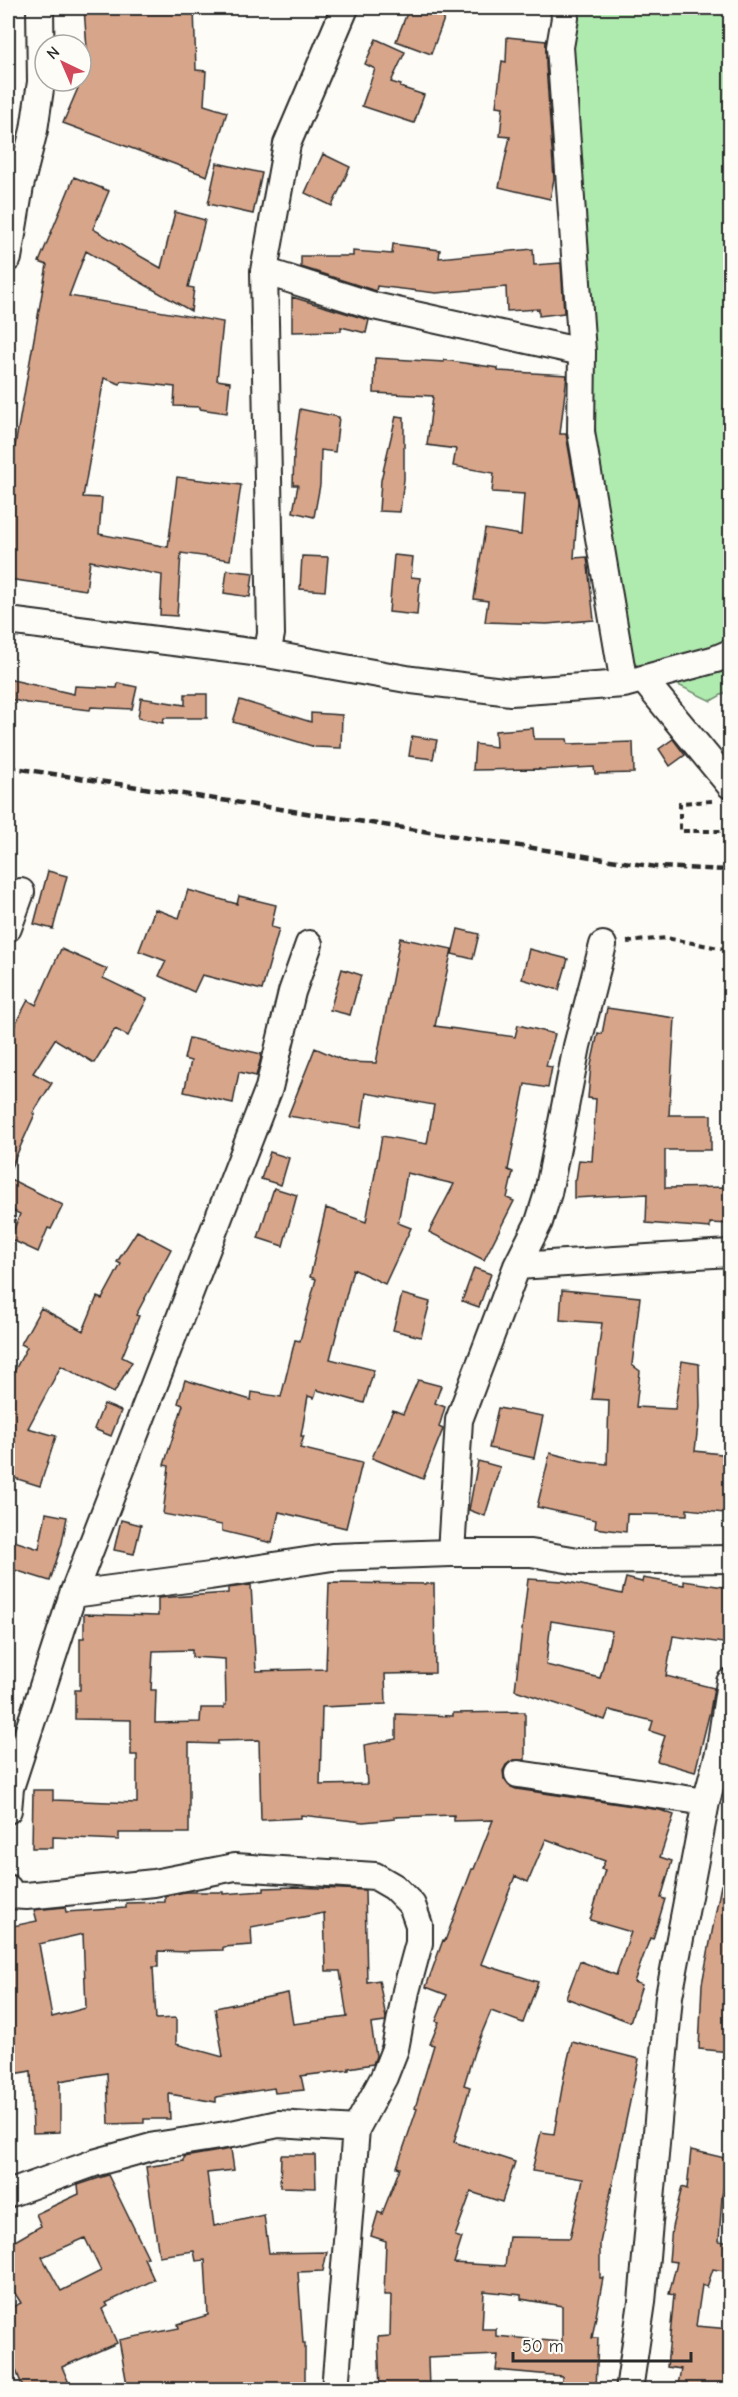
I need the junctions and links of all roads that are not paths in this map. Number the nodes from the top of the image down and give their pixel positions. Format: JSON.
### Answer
{"nodes":[{"id":1,"x":40,"y":8,"type":"edge"},
{"id":2,"x":345,"y":8,"type":"edge"},
{"id":3,"x":564,"y":8,"type":"edge"},
{"id":4,"x":14,"y":186,"type":"edge"},
{"id":5,"x":8,"y":258,"type":"edge"},
{"id":6,"x":264,"y":271,"type":"junction"},
{"id":7,"x":582,"y":352,"type":"junction"},
{"id":8,"x":8,"y":621,"type":"edge"},
{"id":9,"x":730,"y":653,"type":"edge"},
{"id":10,"x":267,"y":654,"type":"junction"},
{"id":11,"x":634,"y":681,"type":"junction"},
{"id":12,"x":725,"y":793,"type":"edge"},
{"id":13,"x":21,"y":892,"type":"dead end"},
{"id":14,"x":8,"y":928,"type":"edge"},
{"id":15,"x":309,"y":944,"type":"dead end"},
{"id":16,"x":603,"y":945,"type":"road end"},
{"id":17,"x":730,"y":1253,"type":"edge"},
{"id":18,"x":517,"y":1266,"type":"junction"},
{"id":19,"x":451,"y":1552,"type":"junction"},
{"id":20,"x":730,"y":1559,"type":"edge"},
{"id":21,"x":73,"y":1594,"type":"junction"},
{"id":22,"x":730,"y":1682,"type":"edge"},
{"id":23,"x":725,"y":1750,"type":"edge"},
{"id":24,"x":518,"y":1774,"type":"dead end"},
{"id":25,"x":706,"y":1802,"type":"junction"},
{"id":26,"x":8,"y":1810,"type":"edge"},
{"id":27,"x":8,"y":1888,"type":"edge"},
{"id":28,"x":356,"y":2128,"type":"junction"},
{"id":29,"x":8,"y":2194,"type":"edge"},
{"id":30,"x":335,"y":2390,"type":"edge"},
{"id":31,"x":629,"y":2390,"type":"edge"}],
"edges":[{"from":1,"to":4,"type":"street"},
{"from":2,"to":6,"type":"street"},
{"from":3,"to":7,"type":"street"},
{"from":4,"to":5,"type":"street"},
{"from":6,"to":7,"type":"street"},
{"from":6,"to":10,"type":"street"},
{"from":7,"to":11,"type":"street"},
{"from":8,"to":10,"type":"street"},
{"from":9,"to":11,"type":"street"},
{"from":10,"to":11,"type":"street"},
{"from":11,"to":12,"type":"street"},
{"from":13,"to":14,"type":"street"},
{"from":15,"to":21,"type":"street"},
{"from":16,"to":18,"type":"street"},
{"from":17,"to":18,"type":"street"},
{"from":18,"to":19,"type":"street"},
{"from":19,"to":20,"type":"street"},
{"from":19,"to":21,"type":"street"},
{"from":21,"to":26,"type":"street"},
{"from":22,"to":23,"type":"street"},
{"from":23,"to":25,"type":"street"},
{"from":24,"to":25,"type":"street"},
{"from":25,"to":31,"type":"street"},
{"from":27,"to":28,"type":"street"},
{"from":28,"to":29,"type":"street"},
{"from":28,"to":30,"type":"street"}]}
